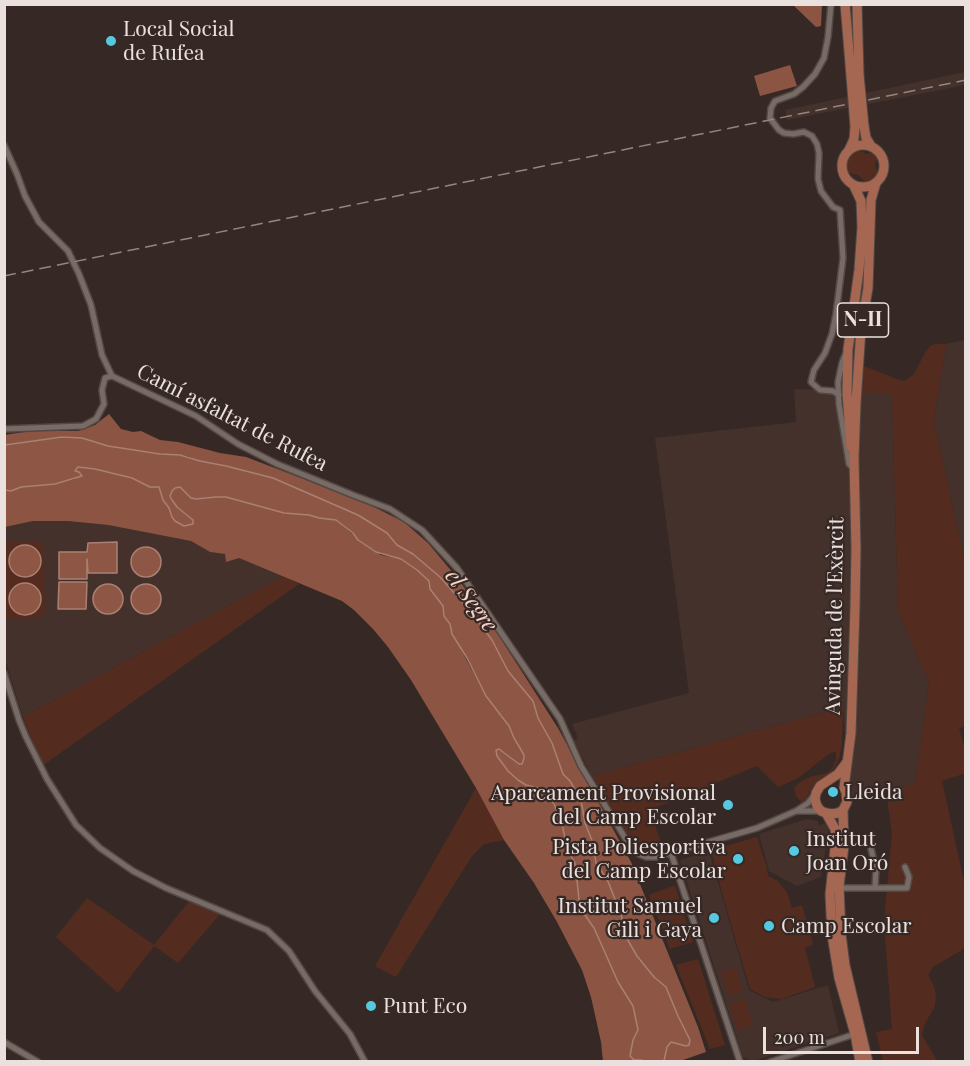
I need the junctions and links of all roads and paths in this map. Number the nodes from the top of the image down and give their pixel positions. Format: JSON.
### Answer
{"nodes":[{"id":1,"x":831,"y":4,"type":"edge"},
{"id":2,"x":845,"y":4,"type":"edge"},
{"id":3,"x":857,"y":4,"type":"edge"},
{"id":4,"x":855,"y":76,"type":"junction"},
{"id":5,"x":860,"y":127,"type":"junction"},
{"id":6,"x":4,"y":145,"type":"edge"},
{"id":7,"x":871,"y":147,"type":"junction"},
{"id":8,"x":849,"y":150,"type":"junction"},
{"id":9,"x":876,"y":183,"type":"junction"},
{"id":10,"x":854,"y":186,"type":"junction"},
{"id":11,"x":848,"y":349,"type":"junction"},
{"id":12,"x":112,"y":376,"type":"junction"},
{"id":13,"x":838,"y":382,"type":"junction"},
{"id":14,"x":825,"y":389,"type":"junction"},
{"id":15,"x":839,"y":395,"type":"junction"},
{"id":16,"x":4,"y":429,"type":"edge"},
{"id":17,"x":854,"y":458,"type":"junction"},
{"id":18,"x":855,"y":469,"type":"junction"},
{"id":19,"x":4,"y":673,"type":"edge"},
{"id":20,"x":847,"y":762,"type":"junction"},
{"id":21,"x":826,"y":783,"type":"junction"},
{"id":22,"x":844,"y":788,"type":"junction"},
{"id":23,"x":816,"y":792,"type":"junction"},
{"id":24,"x":843,"y":810,"type":"junction"},
{"id":25,"x":796,"y":811,"type":"junction"},
{"id":26,"x":823,"y":812,"type":"junction"},
{"id":27,"x":870,"y":849,"type":"dead end"},
{"id":28,"x":671,"y":853,"type":"junction"},
{"id":29,"x":905,"y":867,"type":"dead end"},
{"id":30,"x":838,"y":888,"type":"junction"},
{"id":31,"x":875,"y":888,"type":"junction"},
{"id":32,"x":855,"y":1034,"type":"junction"},
{"id":33,"x":4,"y":1042,"type":"edge"},
{"id":34,"x":793,"y":1054,"type":"junction"},
{"id":35,"x":862,"y":1061,"type":"edge"},
{"id":36,"x":38,"y":1062,"type":"edge"},
{"id":37,"x":365,"y":1062,"type":"edge"},
{"id":38,"x":740,"y":1062,"type":"edge"},
{"id":39,"x":770,"y":1062,"type":"edge"},
{"id":40,"x":795,"y":1062,"type":"edge"}],
"edges":[{"from":1,"to":14,"type":"street"},
{"from":2,"to":4,"type":"main road","number":"N-II"},
{"from":3,"to":4,"type":"main road"},
{"from":4,"to":5,"type":"main road","number":"N-II","bridge":true},
{"from":5,"to":7,"type":"main road","number":"N-II"},
{"from":5,"to":8,"type":"main road","number":"N-II"},
{"from":6,"to":12,"type":"street","name":"Camí asfaltat de Rufea"},
{"from":7,"to":8,"type":"main road"},
{"from":7,"to":9,"type":"main road","number":"N-II"},
{"from":8,"to":10,"type":"main road","number":"N-II"},
{"from":9,"to":10,"type":"main road"},
{"from":9,"to":17,"type":"main road","name":"Avinguda de l'Exèrcit","number":"N-II"},
{"from":10,"to":11,"type":"main road","name":"Avinguda de l'Exèrcit","number":"N-II"},
{"from":11,"to":13,"type":"street"},
{"from":11,"to":17,"type":"main road","name":"Avinguda de l'Exèrcit","number":"N-II"},
{"from":12,"to":16,"type":"street"},
{"from":12,"to":28,"type":"street","name":"Camí asfaltat de Rufea"},
{"from":13,"to":14,"type":"street"},
{"from":13,"to":15,"type":"street"},
{"from":14,"to":15,"type":"street"},
{"from":15,"to":18,"type":"street"},
{"from":17,"to":18,"type":"main road","name":"Avinguda de l'Exèrcit","number":"N-II"},
{"from":18,"to":20,"type":"main road","name":"Avinguda de l'Exèrcit","number":"N-II"},
{"from":19,"to":37,"type":"street"},
{"from":20,"to":21,"type":"main road"},
{"from":20,"to":22,"type":"main road","name":"Avinguda de l'Exèrcit","number":"N-II"},
{"from":21,"to":22,"type":"main road"},
{"from":21,"to":23,"type":"main road"},
{"from":22,"to":24,"type":"main road","number":"N-II"},
{"from":23,"to":25,"type":"street"},
{"from":23,"to":26,"type":"main road","number":"N-II"},
{"from":24,"to":26,"type":"main road"},
{"from":24,"to":30,"type":"main road","number":"N-II"},
{"from":25,"to":26,"type":"street"},
{"from":25,"to":28,"type":"street"},
{"from":26,"to":32,"type":"main road","number":"N-II"},
{"from":27,"to":31,"type":"street"},
{"from":28,"to":38,"type":"street"},
{"from":29,"to":31,"type":"street"},
{"from":30,"to":31,"type":"street"},
{"from":30,"to":35,"type":"main road","number":"N-II"},
{"from":32,"to":34,"type":"street"},
{"from":32,"to":35,"type":"main road","number":"N-II"},
{"from":33,"to":36,"type":"street"},
{"from":34,"to":39,"type":"street"},
{"from":34,"to":40,"type":"street"}]}
